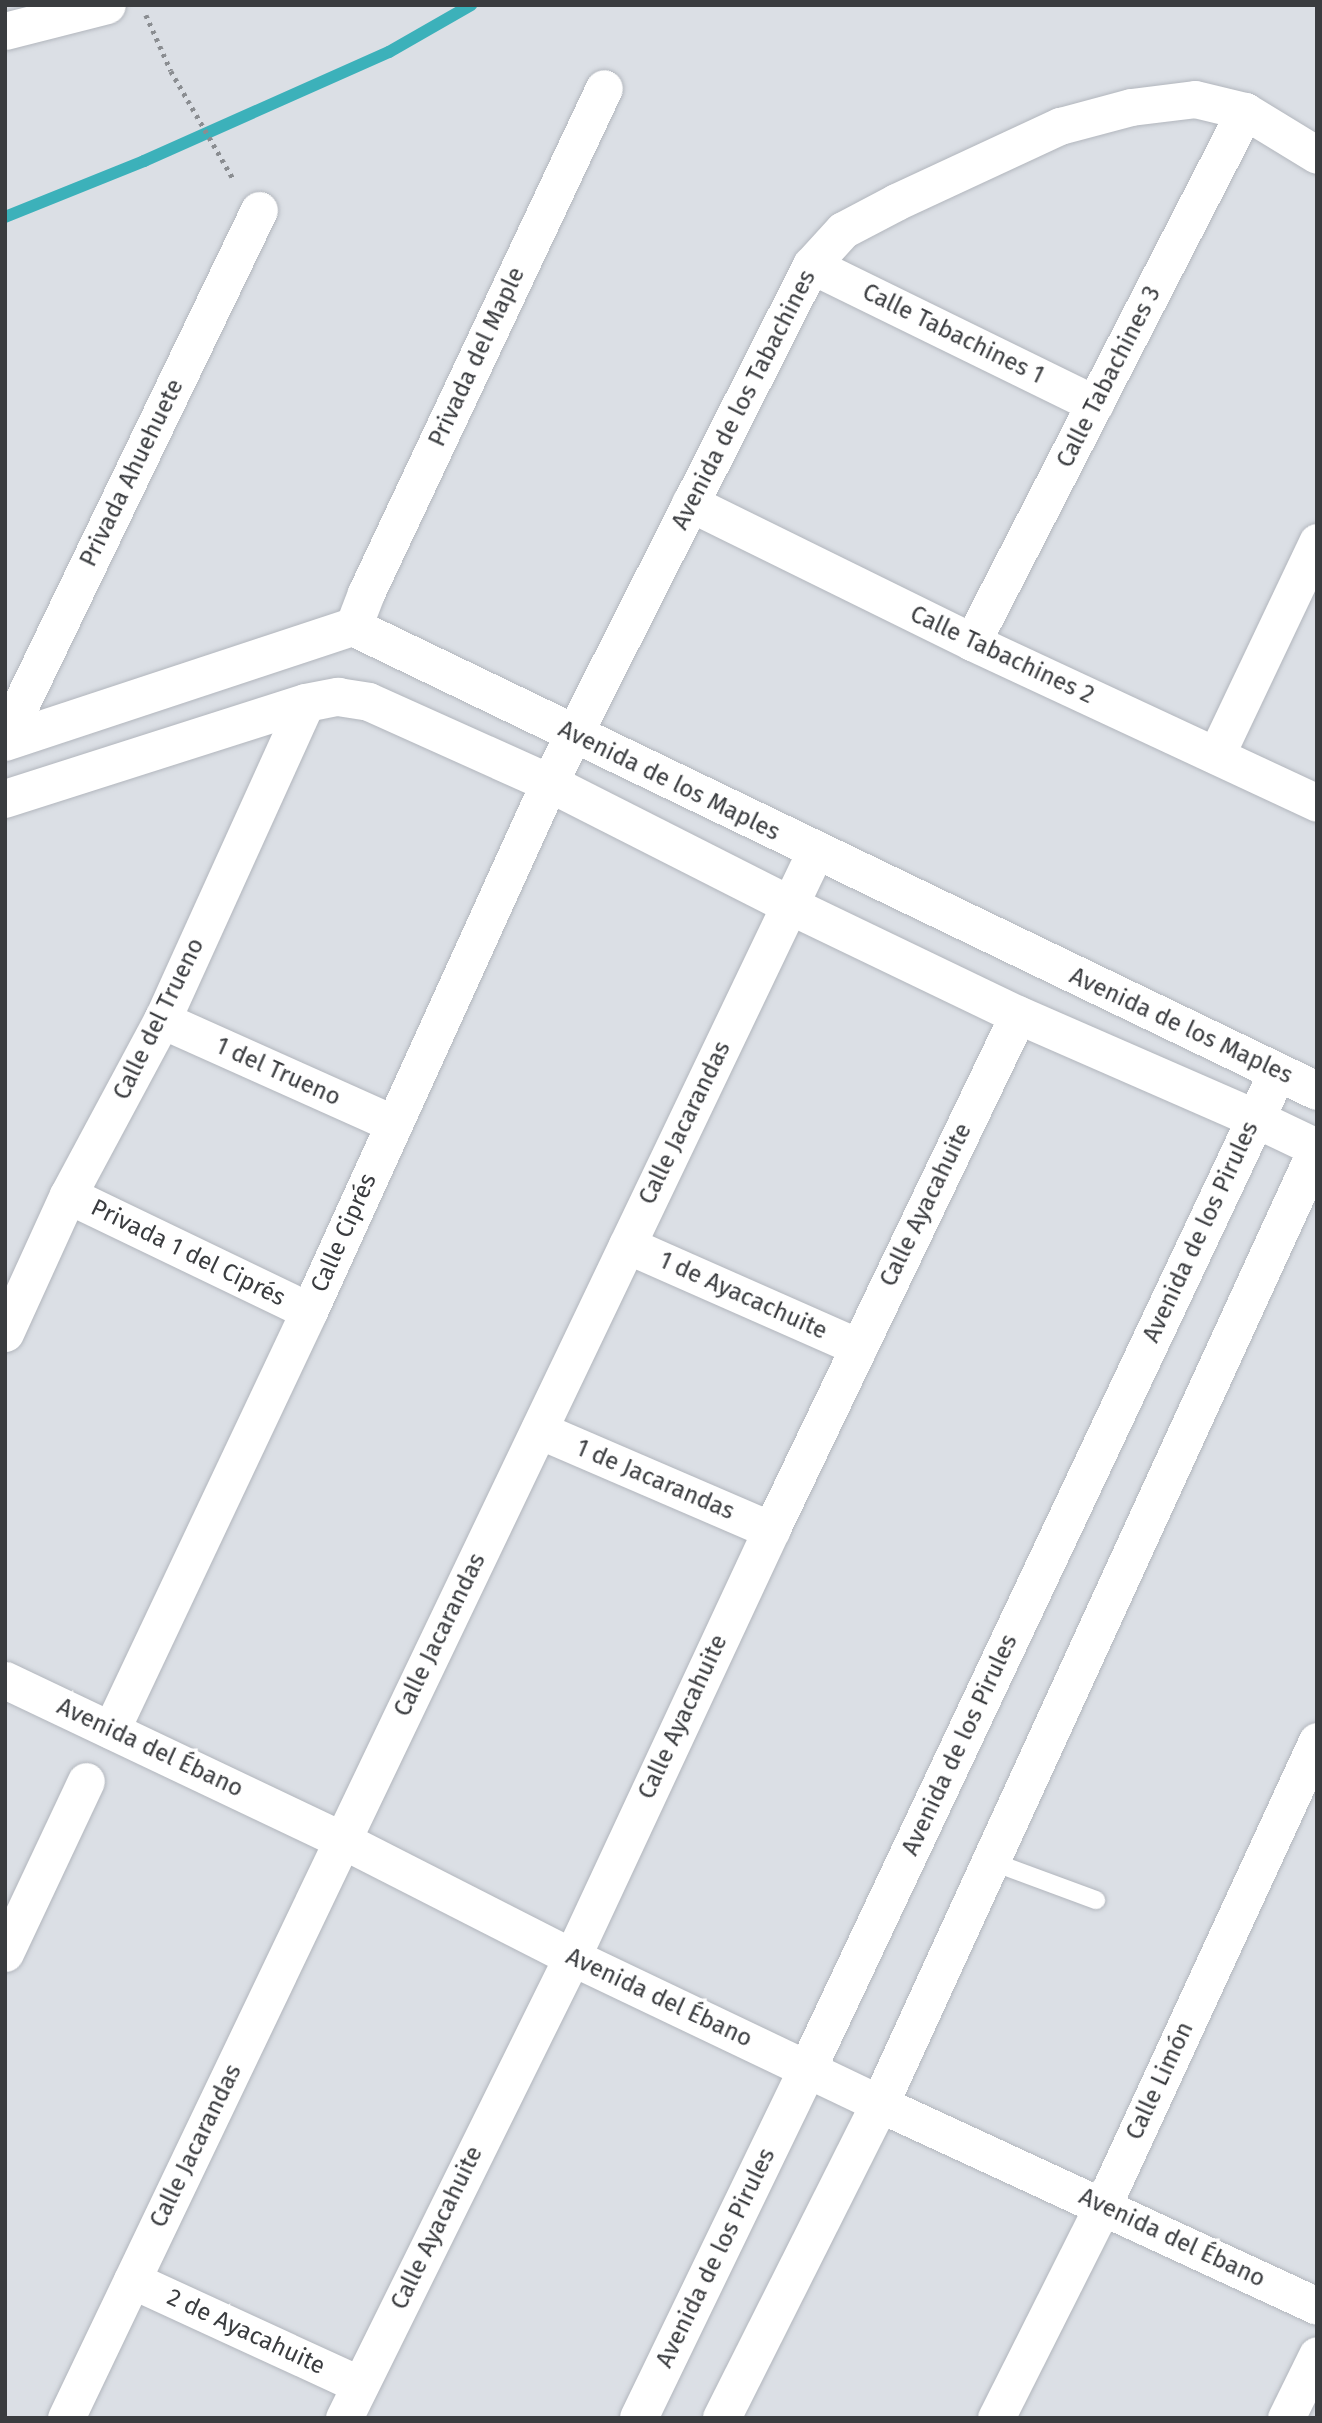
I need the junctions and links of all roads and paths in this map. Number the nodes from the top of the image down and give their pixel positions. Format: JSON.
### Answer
{"nodes":[{"id":1,"x":107,"y":5,"type":"edge"},
{"id":2,"x":142,"y":5,"type":"edge"},
{"id":3,"x":5,"y":31,"type":"edge"},
{"id":4,"x":604,"y":88,"type":"dead end"},
{"id":5,"x":1245,"y":111,"type":"junction"},
{"id":6,"x":1317,"y":155,"type":"edge"},
{"id":7,"x":248,"y":198,"type":"joint"},
{"id":8,"x":811,"y":265,"type":"junction"},
{"id":9,"x":1095,"y":404,"type":"junction"},
{"id":10,"x":690,"y":503,"type":"junction"},
{"id":11,"x":1317,"y":542,"type":"edge"},
{"id":12,"x":353,"y":627,"type":"junction"},
{"id":13,"x":972,"y":642,"type":"junction"},
{"id":14,"x":306,"y":703,"type":"junction"},
{"id":15,"x":573,"y":735,"type":"junction"},
{"id":16,"x":5,"y":740,"type":"edge"},
{"id":17,"x":1216,"y":755,"type":"junction"},
{"id":18,"x":549,"y":783,"type":"junction"},
{"id":19,"x":5,"y":799,"type":"edge"},
{"id":20,"x":1317,"y":803,"type":"edge"},
{"id":21,"x":815,"y":852,"type":"junction"},
{"id":22,"x":789,"y":905,"type":"junction"},
{"id":23,"x":1018,"y":1015,"type":"junction"},
{"id":24,"x":162,"y":1020,"type":"junction"},
{"id":25,"x":1278,"y":1072,"type":"junction"},
{"id":26,"x":1317,"y":1091,"type":"edge"},
{"id":27,"x":1254,"y":1118,"type":"junction"},
{"id":28,"x":394,"y":1124,"type":"junction"},
{"id":29,"x":1317,"y":1149,"type":"edge"},
{"id":30,"x":68,"y":1195,"type":"junction"},
{"id":31,"x":627,"y":1245,"type":"junction"},
{"id":32,"x":309,"y":1311,"type":"junction"},
{"id":33,"x":5,"y":1333,"type":"edge"},
{"id":34,"x":858,"y":1346,"type":"junction"},
{"id":35,"x":539,"y":1430,"type":"junction"},
{"id":36,"x":771,"y":1530,"type":"junction"},
{"id":37,"x":5,"y":1680,"type":"edge"},
{"id":38,"x":111,"y":1730,"type":"junction"},
{"id":39,"x":1317,"y":1741,"type":"edge"},
{"id":40,"x":1309,"y":1778,"type":"edge"},
{"id":41,"x":86,"y":1781,"type":"dead end"},
{"id":42,"x":342,"y":1840,"type":"junction"},
{"id":43,"x":993,"y":1862,"type":"junction"},
{"id":44,"x":1096,"y":1900,"type":"dead end"},
{"id":45,"x":5,"y":1953,"type":"edge"},
{"id":46,"x":572,"y":1957,"type":"junction"},
{"id":47,"x":808,"y":2068,"type":"junction"},
{"id":48,"x":880,"y":2104,"type":"junction"},
{"id":49,"x":1103,"y":2205,"type":"junction"},
{"id":50,"x":132,"y":2280,"type":"junction"},
{"id":51,"x":1317,"y":2306,"type":"edge"},
{"id":52,"x":1317,"y":2355,"type":"edge"},
{"id":53,"x":360,"y":2385,"type":"junction"},
{"id":54,"x":66,"y":2418,"type":"edge"},
{"id":55,"x":344,"y":2418,"type":"edge"},
{"id":56,"x":639,"y":2418,"type":"edge"},
{"id":57,"x":722,"y":2418,"type":"edge"},
{"id":58,"x":996,"y":2418,"type":"edge"},
{"id":59,"x":1286,"y":2418,"type":"edge"}],
"edges":[{"from":1,"to":3,"type":"street"},
{"from":2,"to":7,"type":"path"},
{"from":4,"to":12,"type":"street","name":"Privada del Maple"},
{"from":5,"to":6,"type":"street","name":"Avenida de los Tabachines"},
{"from":5,"to":8,"type":"street","name":"Avenida de los Tabachines"},
{"from":5,"to":9,"type":"street","name":"Calle Tabachines 3"},
{"from":7,"to":16,"type":"street","name":"Privada Ahuehuete"},
{"from":8,"to":9,"type":"street","name":"Calle Tabachines 1"},
{"from":8,"to":10,"type":"street","name":"Avenida de los Tabachines"},
{"from":9,"to":13,"type":"street","name":"Calle Tabachines 3"},
{"from":10,"to":13,"type":"street","name":"Calle Tabachines 2"},
{"from":10,"to":15,"type":"street","name":"Avenida de los Tabachines"},
{"from":11,"to":17,"type":"street"},
{"from":12,"to":15,"type":"street","name":"Avenida de los Maples"},
{"from":12,"to":16,"type":"street"},
{"from":13,"to":17,"type":"street","name":"Calle Tabachines 2"},
{"from":14,"to":18,"type":"street"},
{"from":14,"to":19,"type":"street"},
{"from":14,"to":24,"type":"street","name":"Calle del Trueno"},
{"from":15,"to":18,"type":"street","name":"Calle Ciprés"},
{"from":15,"to":21,"type":"street","name":"Avenida de los Maples"},
{"from":17,"to":20,"type":"street","name":"Calle Tabachines 2"},
{"from":18,"to":22,"type":"street"},
{"from":18,"to":28,"type":"street","name":"Calle Ciprés"},
{"from":21,"to":22,"type":"street","name":"Calle Jacarandas"},
{"from":21,"to":25,"type":"street","name":"Avenida de los Maples"},
{"from":22,"to":23,"type":"street"},
{"from":22,"to":31,"type":"street","name":"Calle Jacarandas"},
{"from":23,"to":27,"type":"street"},
{"from":23,"to":34,"type":"street","name":"Calle Ayacahuite"},
{"from":24,"to":28,"type":"street","name":"1 del Trueno"},
{"from":24,"to":30,"type":"street","name":"Calle del Trueno"},
{"from":25,"to":26,"type":"street","name":"Avenida de los Maples"},
{"from":25,"to":27,"type":"street","name":"Avenida de los Pirules"},
{"from":27,"to":29,"type":"street"},
{"from":27,"to":47,"type":"street","name":"Avenida de los Pirules"},
{"from":28,"to":32,"type":"street","name":"Calle Ciprés"},
{"from":29,"to":43,"type":"street"},
{"from":30,"to":32,"type":"street","name":"Privada 1 del Ciprés"},
{"from":30,"to":33,"type":"street","name":"Calle del Trueno"},
{"from":31,"to":34,"type":"street","name":"1 de Ayacachuite"},
{"from":31,"to":35,"type":"street","name":"Calle Jacarandas"},
{"from":32,"to":38,"type":"street","name":"Calle Ciprés"},
{"from":34,"to":36,"type":"street","name":"Calle Ayacahuite"},
{"from":35,"to":36,"type":"street","name":"1 de Jacarandas"},
{"from":35,"to":42,"type":"street","name":"Calle Jacarandas"},
{"from":36,"to":46,"type":"street","name":"Calle Ayacahuite"},
{"from":37,"to":38,"type":"street","name":"Avenida del Ébano"},
{"from":38,"to":42,"type":"street","name":"Avenida del Ébano"},
{"from":39,"to":40,"type":"street","name":"Calle Limón"},
{"from":40,"to":49,"type":"street","name":"Calle Limón"},
{"from":41,"to":45,"type":"street"},
{"from":42,"to":46,"type":"street","name":"Avenida del Ébano"},
{"from":42,"to":50,"type":"street","name":"Calle Jacarandas"},
{"from":43,"to":44,"type":"lane"},
{"from":43,"to":48,"type":"street"},
{"from":46,"to":47,"type":"street","name":"Avenida del Ébano"},
{"from":46,"to":53,"type":"street","name":"Calle Ayacahuite"},
{"from":47,"to":48,"type":"street","name":"Avenida del Ébano"},
{"from":47,"to":56,"type":"street","name":"Avenida de los Pirules"},
{"from":48,"to":49,"type":"street","name":"Avenida del Ébano"},
{"from":48,"to":57,"type":"street"},
{"from":49,"to":51,"type":"street","name":"Avenida del Ébano"},
{"from":49,"to":58,"type":"street","name":"Calle Limón"},
{"from":50,"to":53,"type":"street","name":"2 de Ayacahuite"},
{"from":50,"to":54,"type":"street","name":"Calle Jacarandas"},
{"from":52,"to":59,"type":"street"},
{"from":53,"to":55,"type":"street","name":"Calle Ayacahuite"}]}
